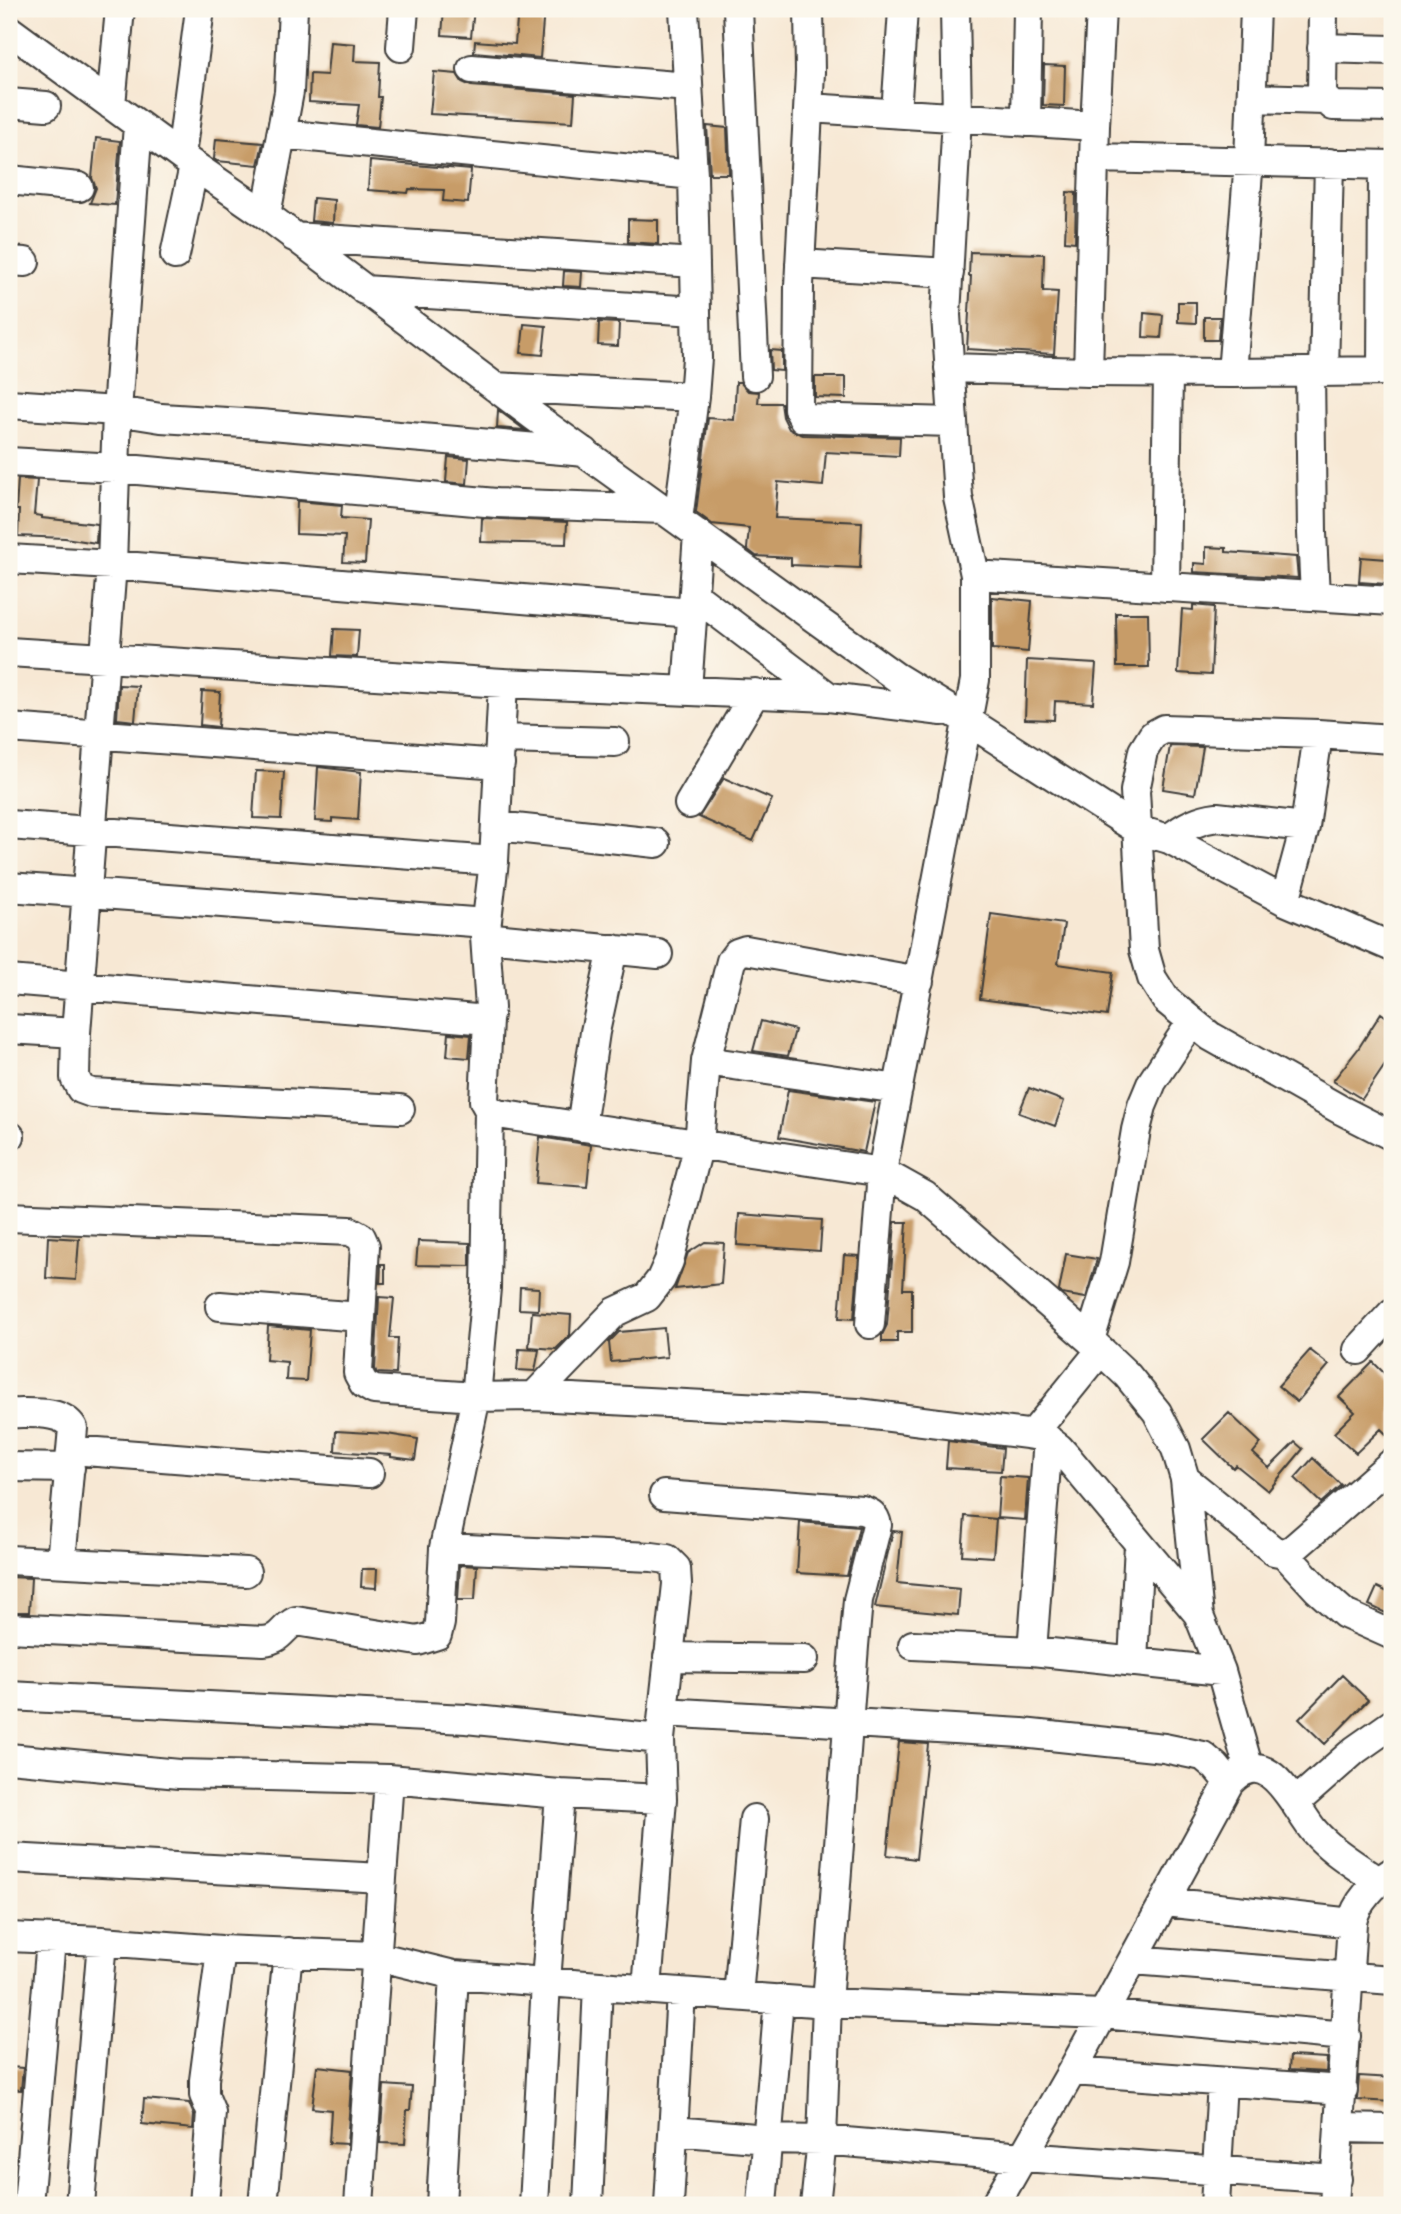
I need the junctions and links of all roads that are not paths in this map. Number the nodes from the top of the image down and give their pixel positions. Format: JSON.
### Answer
{"nodes":[{"id":1,"x":120,"y":9,"type":"edge"},
{"id":2,"x":200,"y":9,"type":"edge"},
{"id":3,"x":293,"y":9,"type":"edge"},
{"id":4,"x":404,"y":9,"type":"edge"},
{"id":5,"x":684,"y":9,"type":"edge"},
{"id":6,"x":738,"y":9,"type":"edge"},
{"id":7,"x":809,"y":9,"type":"edge"},
{"id":8,"x":903,"y":9,"type":"edge"},
{"id":9,"x":955,"y":9,"type":"edge"},
{"id":10,"x":1028,"y":9,"type":"edge"},
{"id":11,"x":1101,"y":9,"type":"edge"},
{"id":12,"x":1255,"y":9,"type":"edge"},
{"id":13,"x":1324,"y":9,"type":"edge"},
{"id":14,"x":9,"y":30,"type":"edge"},
{"id":15,"x":401,"y":47,"type":"dead end"},
{"id":16,"x":1322,"y":48,"type":"junction"},
{"id":17,"x":1392,"y":50,"type":"edge"},
{"id":18,"x":472,"y":69,"type":"dead end"},
{"id":19,"x":688,"y":87,"type":"junction"},
{"id":20,"x":1252,"y":98,"type":"junction"},
{"id":21,"x":1325,"y":100,"type":"junction"},
{"id":22,"x":9,"y":103,"type":"edge"},
{"id":23,"x":111,"y":105,"type":"junction"},
{"id":24,"x":46,"y":106,"type":"dead end"},
{"id":25,"x":1392,"y":107,"type":"edge"},
{"id":26,"x":809,"y":108,"type":"junction"},
{"id":27,"x":897,"y":113,"type":"junction"},
{"id":28,"x":957,"y":117,"type":"junction"},
{"id":29,"x":1026,"y":122,"type":"junction"},
{"id":30,"x":138,"y":125,"type":"junction"},
{"id":31,"x":1095,"y":126,"type":"junction"},
{"id":32,"x":281,"y":134,"type":"junction"},
{"id":33,"x":1094,"y":158,"type":"junction"},
{"id":34,"x":1249,"y":160,"type":"junction"},
{"id":35,"x":187,"y":161,"type":"junction"},
{"id":36,"x":1329,"y":163,"type":"junction"},
{"id":37,"x":1388,"y":165,"type":"edge"},
{"id":38,"x":693,"y":175,"type":"junction"},
{"id":39,"x":9,"y":180,"type":"edge"},
{"id":40,"x":79,"y":187,"type":"dead end"},
{"id":41,"x":266,"y":215,"type":"junction"},
{"id":42,"x":294,"y":237,"type":"junction"},
{"id":43,"x":175,"y":255,"type":"dead end"},
{"id":44,"x":695,"y":263,"type":"junction"},
{"id":45,"x":800,"y":264,"type":"junction"},
{"id":46,"x":949,"y":272,"type":"junction"},
{"id":47,"x":363,"y":290,"type":"junction"},
{"id":48,"x":696,"y":311,"type":"junction"},
{"id":49,"x":949,"y":368,"type":"junction"},
{"id":50,"x":1387,"y":371,"type":"edge"},
{"id":51,"x":1088,"y":372,"type":"junction"},
{"id":52,"x":1317,"y":372,"type":"junction"},
{"id":53,"x":1233,"y":373,"type":"junction"},
{"id":54,"x":1168,"y":374,"type":"junction"},
{"id":55,"x":755,"y":376,"type":"dead end"},
{"id":56,"x":495,"y":387,"type":"junction"},
{"id":57,"x":694,"y":397,"type":"junction"},
{"id":58,"x":9,"y":404,"type":"edge"},
{"id":59,"x":117,"y":411,"type":"junction"},
{"id":60,"x":953,"y":422,"type":"junction"},
{"id":61,"x":585,"y":452,"type":"junction"},
{"id":62,"x":9,"y":462,"type":"edge"},
{"id":63,"x":116,"y":468,"type":"junction"},
{"id":64,"x":680,"y":521,"type":"junction"},
{"id":65,"x":9,"y":559,"type":"edge"},
{"id":66,"x":112,"y":565,"type":"junction"},
{"id":67,"x":975,"y":575,"type":"junction"},
{"id":68,"x":1165,"y":587,"type":"junction"},
{"id":69,"x":1315,"y":596,"type":"junction"},
{"id":70,"x":1392,"y":601,"type":"edge"},
{"id":71,"x":693,"y":604,"type":"junction"},
{"id":72,"x":9,"y":652,"type":"edge"},
{"id":73,"x":105,"y":658,"type":"junction"},
{"id":74,"x":503,"y":683,"type":"junction"},
{"id":75,"x":687,"y":690,"type":"junction"},
{"id":76,"x":755,"y":693,"type":"junction"},
{"id":77,"x":829,"y":696,"type":"junction"},
{"id":78,"x":960,"y":717,"type":"junction"},
{"id":79,"x":9,"y":728,"type":"edge"},
{"id":80,"x":1318,"y":734,"type":"junction"},
{"id":81,"x":100,"y":735,"type":"junction"},
{"id":82,"x":1392,"y":739,"type":"edge"},
{"id":83,"x":615,"y":742,"type":"dead end"},
{"id":84,"x":501,"y":752,"type":"junction"},
{"id":85,"x":689,"y":804,"type":"dead end"},
{"id":86,"x":9,"y":825,"type":"edge"},
{"id":87,"x":496,"y":826,"type":"junction"},
{"id":88,"x":1306,"y":827,"type":"junction"},
{"id":89,"x":1138,"y":830,"type":"junction"},
{"id":90,"x":92,"y":831,"type":"junction"},
{"id":91,"x":1169,"y":839,"type":"junction"},
{"id":92,"x":656,"y":843,"type":"dead end"},
{"id":93,"x":494,"y":861,"type":"junction"},
{"id":94,"x":9,"y":887,"type":"edge"},
{"id":95,"x":88,"y":893,"type":"junction"},
{"id":96,"x":1285,"y":901,"type":"junction"},
{"id":97,"x":486,"y":930,"type":"junction"},
{"id":98,"x":1392,"y":947,"type":"edge"},
{"id":99,"x":613,"y":950,"type":"junction"},
{"id":100,"x":657,"y":954,"type":"dead end"},
{"id":101,"x":9,"y":980,"type":"edge"},
{"id":102,"x":919,"y":981,"type":"junction"},
{"id":103,"x":81,"y":986,"type":"junction"},
{"id":104,"x":488,"y":1020,"type":"junction"},
{"id":105,"x":1191,"y":1023,"type":"junction"},
{"id":106,"x":9,"y":1029,"type":"edge"},
{"id":107,"x":76,"y":1033,"type":"junction"},
{"id":108,"x":706,"y":1061,"type":"junction"},
{"id":109,"x":898,"y":1089,"type":"junction"},
{"id":110,"x":400,"y":1110,"type":"dead end"},
{"id":111,"x":489,"y":1110,"type":"junction"},
{"id":112,"x":581,"y":1126,"type":"junction"},
{"id":113,"x":1392,"y":1136,"type":"edge"},
{"id":114,"x":699,"y":1144,"type":"junction"},
{"id":115,"x":882,"y":1172,"type":"junction"},
{"id":116,"x":9,"y":1217,"type":"edge"},
{"id":117,"x":220,"y":1306,"type":"dead end"},
{"id":118,"x":1392,"y":1313,"type":"edge"},
{"id":119,"x":361,"y":1317,"type":"junction"},
{"id":120,"x":870,"y":1324,"type":"dead end"},
{"id":121,"x":1095,"y":1345,"type":"junction"},
{"id":122,"x":1358,"y":1350,"type":"dead end"},
{"id":123,"x":534,"y":1396,"type":"junction"},
{"id":124,"x":476,"y":1397,"type":"junction"},
{"id":125,"x":9,"y":1413,"type":"edge"},
{"id":126,"x":1040,"y":1437,"type":"junction"},
{"id":127,"x":71,"y":1459,"type":"junction"},
{"id":128,"x":1392,"y":1463,"type":"edge"},
{"id":129,"x":9,"y":1467,"type":"edge"},
{"id":130,"x":369,"y":1473,"type":"dead end"},
{"id":131,"x":1185,"y":1479,"type":"junction"},
{"id":132,"x":664,"y":1495,"type":"dead end"},
{"id":133,"x":1139,"y":1544,"type":"junction"},
{"id":134,"x":444,"y":1548,"type":"junction"},
{"id":135,"x":1284,"y":1553,"type":"junction"},
{"id":136,"x":9,"y":1560,"type":"edge"},
{"id":137,"x":61,"y":1562,"type":"junction"},
{"id":138,"x":246,"y":1572,"type":"dead end"},
{"id":139,"x":1199,"y":1615,"type":"junction"},
{"id":140,"x":9,"y":1628,"type":"edge"},
{"id":141,"x":1392,"y":1635,"type":"edge"},
{"id":142,"x":913,"y":1645,"type":"dead end"},
{"id":143,"x":1032,"y":1651,"type":"junction"},
{"id":144,"x":668,"y":1657,"type":"junction"},
{"id":145,"x":804,"y":1659,"type":"dead end"},
{"id":146,"x":1133,"y":1662,"type":"junction"},
{"id":147,"x":1221,"y":1671,"type":"junction"},
{"id":148,"x":9,"y":1696,"type":"edge"},
{"id":149,"x":849,"y":1722,"type":"junction"},
{"id":150,"x":1392,"y":1724,"type":"edge"},
{"id":151,"x":661,"y":1726,"type":"junction"},
{"id":152,"x":9,"y":1758,"type":"edge"},
{"id":153,"x":1239,"y":1776,"type":"junction"},
{"id":154,"x":389,"y":1779,"type":"junction"},
{"id":155,"x":560,"y":1794,"type":"junction"},
{"id":156,"x":662,"y":1799,"type":"junction"},
{"id":157,"x":1296,"y":1802,"type":"junction"},
{"id":158,"x":754,"y":1819,"type":"dead end"},
{"id":159,"x":9,"y":1857,"type":"edge"},
{"id":160,"x":1385,"y":1877,"type":"edge"},
{"id":161,"x":382,"y":1878,"type":"junction"},
{"id":162,"x":1165,"y":1902,"type":"junction"},
{"id":163,"x":1352,"y":1923,"type":"junction"},
{"id":164,"x":9,"y":1937,"type":"edge"},
{"id":165,"x":51,"y":1940,"type":"junction"},
{"id":166,"x":102,"y":1941,"type":"junction"},
{"id":167,"x":221,"y":1950,"type":"junction"},
{"id":168,"x":288,"y":1952,"type":"junction"},
{"id":169,"x":376,"y":1956,"type":"junction"},
{"id":170,"x":1133,"y":1960,"type":"junction"},
{"id":171,"x":454,"y":1975,"type":"junction"},
{"id":172,"x":1349,"y":1977,"type":"junction"},
{"id":173,"x":1392,"y":1980,"type":"edge"},
{"id":174,"x":546,"y":1982,"type":"junction"},
{"id":175,"x":598,"y":1986,"type":"junction"},
{"id":176,"x":647,"y":1989,"type":"junction"},
{"id":177,"x":681,"y":1992,"type":"junction"},
{"id":178,"x":738,"y":1996,"type":"junction"},
{"id":179,"x":779,"y":1999,"type":"junction"},
{"id":180,"x":827,"y":2003,"type":"junction"},
{"id":181,"x":1102,"y":2014,"type":"junction"},
{"id":182,"x":1346,"y":2036,"type":"junction"},
{"id":183,"x":1072,"y":2071,"type":"junction"},
{"id":184,"x":1222,"y":2081,"type":"junction"},
{"id":185,"x":1343,"y":2090,"type":"junction"},
{"id":186,"x":1341,"y":2128,"type":"junction"},
{"id":187,"x":1392,"y":2129,"type":"edge"},
{"id":188,"x":674,"y":2131,"type":"junction"},
{"id":189,"x":766,"y":2139,"type":"junction"},
{"id":190,"x":822,"y":2140,"type":"junction"},
{"id":191,"x":1023,"y":2157,"type":"junction"},
{"id":192,"x":1217,"y":2171,"type":"junction"},
{"id":193,"x":1336,"y":2192,"type":"edge"},
{"id":194,"x":28,"y":2205,"type":"edge"},
{"id":195,"x":80,"y":2205,"type":"edge"},
{"id":196,"x":204,"y":2205,"type":"edge"},
{"id":197,"x":263,"y":2205,"type":"edge"},
{"id":198,"x":359,"y":2205,"type":"edge"},
{"id":199,"x":440,"y":2205,"type":"edge"},
{"id":200,"x":534,"y":2205,"type":"edge"},
{"id":201,"x":588,"y":2205,"type":"edge"},
{"id":202,"x":669,"y":2205,"type":"edge"},
{"id":203,"x":762,"y":2205,"type":"edge"},
{"id":204,"x":816,"y":2205,"type":"edge"},
{"id":205,"x":995,"y":2205,"type":"edge"},
{"id":206,"x":1215,"y":2205,"type":"edge"}],
"edges":[{"from":1,"to":23,"type":"street"},
{"from":2,"to":35,"type":"street"},
{"from":3,"to":32,"type":"street"},
{"from":4,"to":15,"type":"street"},
{"from":5,"to":19,"type":"street"},
{"from":6,"to":55,"type":"street"},
{"from":7,"to":26,"type":"street"},
{"from":8,"to":27,"type":"street"},
{"from":9,"to":28,"type":"street"},
{"from":10,"to":29,"type":"street"},
{"from":11,"to":31,"type":"street"},
{"from":12,"to":20,"type":"street"},
{"from":13,"to":16,"type":"street"},
{"from":14,"to":23,"type":"street"},
{"from":16,"to":17,"type":"street"},
{"from":16,"to":21,"type":"street"},
{"from":18,"to":19,"type":"street"},
{"from":19,"to":38,"type":"street"},
{"from":20,"to":21,"type":"street"},
{"from":20,"to":34,"type":"street"},
{"from":21,"to":25,"type":"street"},
{"from":22,"to":24,"type":"street"},
{"from":23,"to":30,"type":"street"},
{"from":26,"to":27,"type":"street"},
{"from":26,"to":45,"type":"street"},
{"from":27,"to":28,"type":"street"},
{"from":28,"to":29,"type":"street"},
{"from":28,"to":46,"type":"street"},
{"from":29,"to":31,"type":"street"},
{"from":30,"to":35,"type":"street"},
{"from":30,"to":59,"type":"street"},
{"from":31,"to":33,"type":"street"},
{"from":32,"to":38,"type":"street"},
{"from":32,"to":41,"type":"street"},
{"from":33,"to":34,"type":"street"},
{"from":33,"to":51,"type":"street"},
{"from":34,"to":36,"type":"street"},
{"from":34,"to":53,"type":"street"},
{"from":35,"to":41,"type":"street"},
{"from":35,"to":43,"type":"street"},
{"from":36,"to":37,"type":"street"},
{"from":36,"to":52,"type":"street"},
{"from":37,"to":50,"type":"street"},
{"from":38,"to":44,"type":"street"},
{"from":39,"to":40,"type":"street"},
{"from":41,"to":42,"type":"street"},
{"from":42,"to":44,"type":"street"},
{"from":42,"to":47,"type":"street"},
{"from":44,"to":48,"type":"street"},
{"from":45,"to":46,"type":"street"},
{"from":45,"to":60,"type":"street"},
{"from":46,"to":49,"type":"street"},
{"from":47,"to":48,"type":"street"},
{"from":47,"to":56,"type":"street"},
{"from":48,"to":57,"type":"street"},
{"from":49,"to":51,"type":"street"},
{"from":49,"to":60,"type":"street"},
{"from":50,"to":52,"type":"street"},
{"from":51,"to":54,"type":"street"},
{"from":52,"to":53,"type":"street"},
{"from":52,"to":69,"type":"street"},
{"from":53,"to":54,"type":"street"},
{"from":54,"to":68,"type":"street"},
{"from":56,"to":57,"type":"street"},
{"from":56,"to":61,"type":"street"},
{"from":57,"to":64,"type":"street"},
{"from":58,"to":59,"type":"street"},
{"from":59,"to":61,"type":"street"},
{"from":59,"to":63,"type":"street"},
{"from":60,"to":67,"type":"street"},
{"from":61,"to":64,"type":"street"},
{"from":62,"to":63,"type":"street"},
{"from":63,"to":64,"type":"street"},
{"from":63,"to":66,"type":"street"},
{"from":64,"to":71,"type":"street"},
{"from":64,"to":78,"type":"street"},
{"from":65,"to":66,"type":"street"},
{"from":66,"to":71,"type":"street"},
{"from":66,"to":73,"type":"street"},
{"from":67,"to":68,"type":"street"},
{"from":67,"to":78,"type":"street"},
{"from":68,"to":69,"type":"street"},
{"from":69,"to":70,"type":"street"},
{"from":71,"to":75,"type":"street"},
{"from":71,"to":77,"type":"street"},
{"from":72,"to":73,"type":"street"},
{"from":73,"to":74,"type":"street"},
{"from":73,"to":81,"type":"street"},
{"from":74,"to":75,"type":"street"},
{"from":74,"to":84,"type":"street"},
{"from":75,"to":76,"type":"street"},
{"from":76,"to":77,"type":"street"},
{"from":76,"to":85,"type":"street"},
{"from":77,"to":78,"type":"street"},
{"from":78,"to":89,"type":"street"},
{"from":78,"to":102,"type":"street"},
{"from":79,"to":81,"type":"street"},
{"from":80,"to":82,"type":"street"},
{"from":80,"to":88,"type":"street"},
{"from":80,"to":89,"type":"street"},
{"from":81,"to":84,"type":"street"},
{"from":81,"to":90,"type":"street"},
{"from":83,"to":84,"type":"street"},
{"from":84,"to":87,"type":"street"},
{"from":86,"to":90,"type":"street"},
{"from":87,"to":92,"type":"street"},
{"from":87,"to":93,"type":"street"},
{"from":88,"to":91,"type":"street"},
{"from":88,"to":96,"type":"street"},
{"from":89,"to":91,"type":"street"},
{"from":89,"to":105,"type":"street"},
{"from":90,"to":93,"type":"street"},
{"from":90,"to":95,"type":"street"},
{"from":91,"to":96,"type":"street"},
{"from":93,"to":97,"type":"street"},
{"from":94,"to":95,"type":"street"},
{"from":95,"to":97,"type":"street"},
{"from":95,"to":103,"type":"street"},
{"from":96,"to":98,"type":"street"},
{"from":97,"to":99,"type":"street"},
{"from":97,"to":104,"type":"street"},
{"from":99,"to":100,"type":"street"},
{"from":99,"to":112,"type":"street"},
{"from":101,"to":103,"type":"street"},
{"from":102,"to":108,"type":"street"},
{"from":102,"to":109,"type":"street"},
{"from":103,"to":104,"type":"street"},
{"from":103,"to":107,"type":"street"},
{"from":104,"to":111,"type":"street"},
{"from":105,"to":113,"type":"street"},
{"from":105,"to":121,"type":"street"},
{"from":106,"to":107,"type":"street"},
{"from":107,"to":110,"type":"street"},
{"from":108,"to":109,"type":"street"},
{"from":108,"to":114,"type":"street"},
{"from":109,"to":115,"type":"street"},
{"from":111,"to":112,"type":"street"},
{"from":111,"to":124,"type":"street"},
{"from":112,"to":114,"type":"street"},
{"from":114,"to":115,"type":"street"},
{"from":114,"to":123,"type":"street"},
{"from":115,"to":120,"type":"street"},
{"from":115,"to":121,"type":"street"},
{"from":116,"to":119,"type":"street"},
{"from":117,"to":119,"type":"street"},
{"from":118,"to":122,"type":"street"},
{"from":119,"to":124,"type":"street"},
{"from":121,"to":126,"type":"street"},
{"from":121,"to":131,"type":"street"},
{"from":123,"to":124,"type":"street"},
{"from":123,"to":126,"type":"street"},
{"from":124,"to":134,"type":"street"},
{"from":125,"to":127,"type":"street"},
{"from":126,"to":133,"type":"street"},
{"from":126,"to":143,"type":"street"},
{"from":127,"to":129,"type":"street"},
{"from":127,"to":130,"type":"street"},
{"from":127,"to":137,"type":"street"},
{"from":128,"to":135,"type":"street"},
{"from":131,"to":135,"type":"street"},
{"from":131,"to":139,"type":"street"},
{"from":132,"to":149,"type":"street"},
{"from":133,"to":139,"type":"street"},
{"from":133,"to":146,"type":"street"},
{"from":134,"to":140,"type":"street"},
{"from":134,"to":144,"type":"street"},
{"from":135,"to":141,"type":"street"},
{"from":136,"to":137,"type":"street"},
{"from":137,"to":138,"type":"street"},
{"from":139,"to":147,"type":"street"},
{"from":142,"to":143,"type":"street"},
{"from":143,"to":146,"type":"street"},
{"from":144,"to":145,"type":"street"},
{"from":144,"to":151,"type":"street"},
{"from":146,"to":147,"type":"street"},
{"from":147,"to":153,"type":"street"},
{"from":148,"to":151,"type":"street"},
{"from":149,"to":151,"type":"street"},
{"from":149,"to":153,"type":"street"},
{"from":149,"to":180,"type":"street"},
{"from":150,"to":157,"type":"street"},
{"from":151,"to":156,"type":"street"},
{"from":152,"to":154,"type":"street"},
{"from":153,"to":157,"type":"street"},
{"from":153,"to":162,"type":"street"},
{"from":154,"to":155,"type":"street"},
{"from":154,"to":161,"type":"street"},
{"from":155,"to":156,"type":"street"},
{"from":155,"to":174,"type":"street"},
{"from":156,"to":176,"type":"street"},
{"from":157,"to":160,"type":"street"},
{"from":158,"to":178,"type":"street"},
{"from":159,"to":161,"type":"street"},
{"from":160,"to":163,"type":"street"},
{"from":161,"to":169,"type":"street"},
{"from":162,"to":163,"type":"street"},
{"from":162,"to":170,"type":"street"},
{"from":163,"to":172,"type":"street"},
{"from":164,"to":165,"type":"street"},
{"from":165,"to":166,"type":"street"},
{"from":165,"to":194,"type":"street"},
{"from":166,"to":167,"type":"street"},
{"from":166,"to":195,"type":"street"},
{"from":167,"to":168,"type":"street"},
{"from":167,"to":196,"type":"street"},
{"from":168,"to":169,"type":"street"},
{"from":168,"to":197,"type":"street"},
{"from":169,"to":171,"type":"street"},
{"from":169,"to":198,"type":"street"},
{"from":170,"to":172,"type":"street"},
{"from":170,"to":181,"type":"street"},
{"from":171,"to":174,"type":"street"},
{"from":171,"to":199,"type":"street"},
{"from":172,"to":173,"type":"street"},
{"from":172,"to":182,"type":"street"},
{"from":174,"to":175,"type":"street"},
{"from":174,"to":200,"type":"street"},
{"from":175,"to":176,"type":"street"},
{"from":175,"to":201,"type":"street"},
{"from":176,"to":177,"type":"street"},
{"from":177,"to":178,"type":"street"},
{"from":177,"to":188,"type":"street"},
{"from":178,"to":179,"type":"street"},
{"from":179,"to":180,"type":"street"},
{"from":179,"to":189,"type":"street"},
{"from":180,"to":181,"type":"street"},
{"from":180,"to":190,"type":"street"},
{"from":181,"to":182,"type":"street"},
{"from":181,"to":183,"type":"street"},
{"from":182,"to":185,"type":"street"},
{"from":183,"to":184,"type":"street"},
{"from":183,"to":191,"type":"street"},
{"from":184,"to":185,"type":"street"},
{"from":184,"to":192,"type":"street"},
{"from":185,"to":186,"type":"street"},
{"from":186,"to":187,"type":"street"},
{"from":186,"to":193,"type":"street"},
{"from":188,"to":189,"type":"street"},
{"from":188,"to":202,"type":"street"},
{"from":189,"to":190,"type":"street"},
{"from":189,"to":203,"type":"street"},
{"from":190,"to":191,"type":"street"},
{"from":190,"to":204,"type":"street"},
{"from":191,"to":192,"type":"street"},
{"from":191,"to":205,"type":"street"},
{"from":192,"to":193,"type":"street"},
{"from":192,"to":206,"type":"street"}]}
